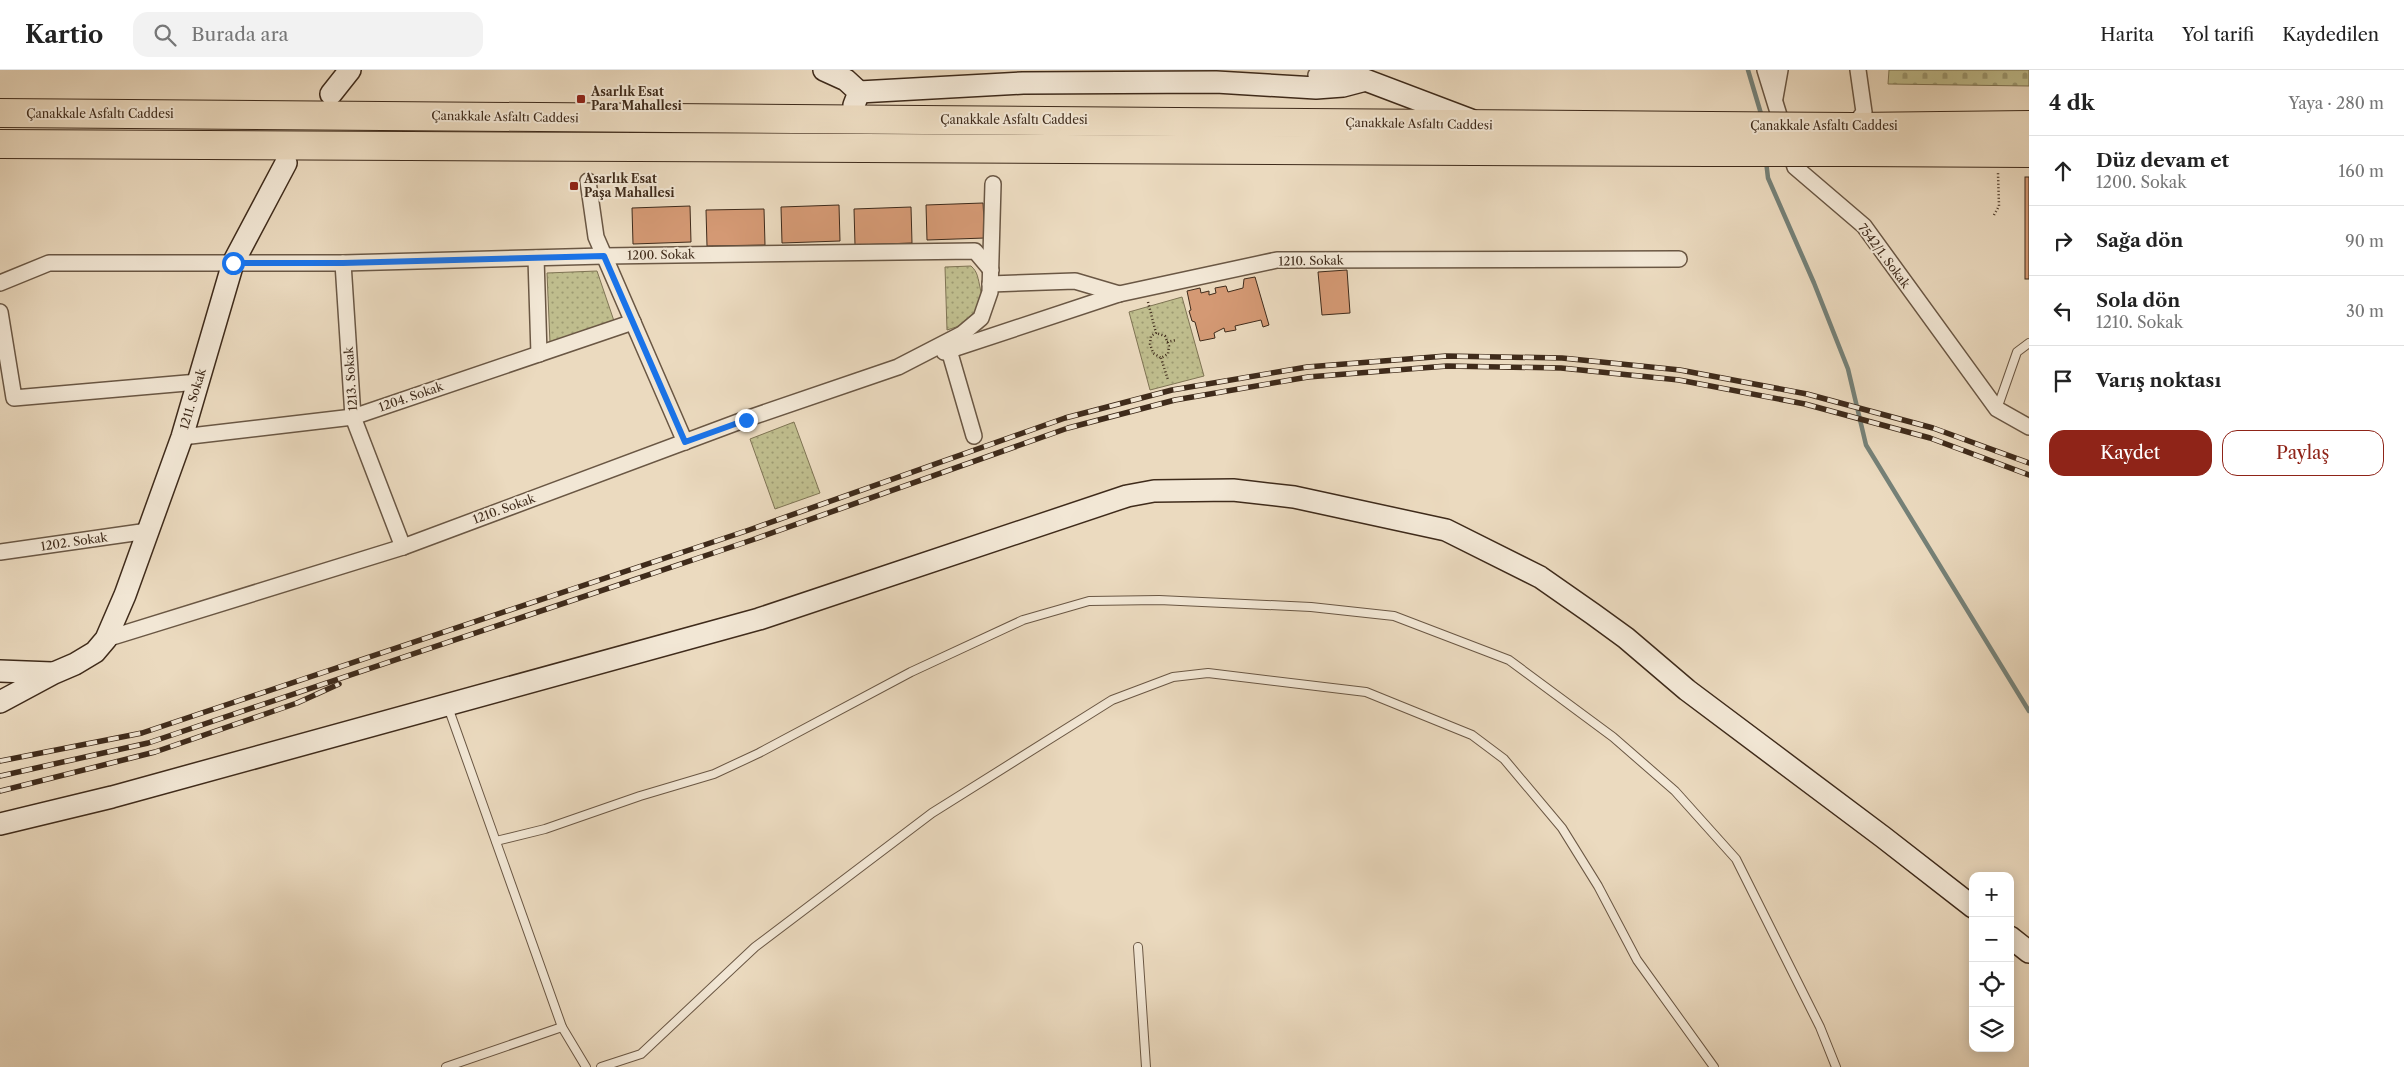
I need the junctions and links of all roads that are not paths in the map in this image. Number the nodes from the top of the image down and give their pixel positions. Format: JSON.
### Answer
{"nodes":[{"id":1,"x":350,"y":70,"type":"edge"},
{"id":2,"x":824,"y":70,"type":"edge"},
{"id":3,"x":1339,"y":70,"type":"edge"},
{"id":4,"x":1765,"y":70,"type":"edge"},
{"id":5,"x":1780,"y":70,"type":"edge"},
{"id":6,"x":1858,"y":70,"type":"edge"},
{"id":7,"x":1362,"y":75,"type":"edge"},
{"id":8,"x":1072,"y":76,"type":"edge"},
{"id":9,"x":1318,"y":76,"type":"edge"},
{"id":10,"x":859,"y":92,"type":"junction"},
{"id":11,"x":331,"y":94,"type":"dead end"},
{"id":12,"x":1774,"y":99,"type":"junction"},
{"id":13,"x":0,"y":113,"type":"edge"},
{"id":14,"x":846,"y":121,"type":"junction"},
{"id":15,"x":1483,"y":125,"type":"junction"},
{"id":16,"x":2029,"y":125,"type":"edge"},
{"id":17,"x":1709,"y":139,"type":"junction"},
{"id":18,"x":1853,"y":140,"type":"junction"},
{"id":19,"x":0,"y":144,"type":"edge"},
{"id":20,"x":2029,"y":153,"type":"edge"},
{"id":21,"x":286,"y":163,"type":"dead end"},
{"id":22,"x":588,"y":181,"type":"dead end"},
{"id":23,"x":994,"y":184,"type":"dead end"},
{"id":24,"x":604,"y":256,"type":"junction"},
{"id":25,"x":536,"y":258,"type":"junction"},
{"id":26,"x":1679,"y":259,"type":"dead end"},
{"id":27,"x":233,"y":263,"type":"junction"},
{"id":28,"x":343,"y":263,"type":"junction"},
{"id":29,"x":990,"y":277,"type":"junction"},
{"id":30,"x":0,"y":283,"type":"edge"},
{"id":31,"x":1119,"y":294,"type":"junction"},
{"id":32,"x":0,"y":312,"type":"edge"},
{"id":33,"x":633,"y":322,"type":"junction"},
{"id":34,"x":2029,"y":343,"type":"edge"},
{"id":35,"x":949,"y":350,"type":"junction"},
{"id":36,"x":539,"y":354,"type":"junction"},
{"id":37,"x":898,"y":367,"type":"junction"},
{"id":38,"x":198,"y":382,"type":"junction"},
{"id":39,"x":1997,"y":409,"type":"junction"},
{"id":40,"x":353,"y":417,"type":"junction"},
{"id":41,"x":2029,"y":427,"type":"edge"},
{"id":42,"x":974,"y":436,"type":"dead end"},
{"id":43,"x":182,"y":437,"type":"junction"},
{"id":44,"x":685,"y":442,"type":"junction"},
{"id":45,"x":148,"y":531,"type":"junction"},
{"id":46,"x":402,"y":547,"type":"junction"},
{"id":47,"x":0,"y":552,"type":"edge"},
{"id":48,"x":106,"y":639,"type":"junction"},
{"id":49,"x":54,"y":673,"type":"junction"},
{"id":50,"x":5,"y":675,"type":"edge"},
{"id":51,"x":6,"y":697,"type":"edge"},
{"id":52,"x":447,"y":705,"type":"junction"},
{"id":53,"x":0,"y":824,"type":"edge"},
{"id":54,"x":496,"y":841,"type":"junction"},
{"id":55,"x":1969,"y":904,"type":"edge"},
{"id":56,"x":2014,"y":940,"type":"edge"},
{"id":57,"x":1138,"y":947,"type":"dead end"},
{"id":58,"x":2029,"y":952,"type":"edge"},
{"id":59,"x":562,"y":1027,"type":"junction"},
{"id":60,"x":446,"y":1067,"type":"edge"},
{"id":61,"x":586,"y":1067,"type":"edge"},
{"id":62,"x":601,"y":1067,"type":"edge"},
{"id":63,"x":1146,"y":1067,"type":"edge"},
{"id":64,"x":1714,"y":1067,"type":"edge"},
{"id":65,"x":1836,"y":1067,"type":"edge"}],
"edges":[{"from":1,"to":11,"type":"street"},
{"from":2,"to":10,"type":"street"},
{"from":3,"to":7,"type":"street"},
{"from":4,"to":12,"type":"street"},
{"from":5,"to":12,"type":"street","name":"7542/1. Sokak"},
{"from":6,"to":18,"type":"street"},
{"from":7,"to":9,"type":"street"},
{"from":7,"to":15,"type":"street"},
{"from":8,"to":9,"type":"street"},
{"from":8,"to":10,"type":"street"},
{"from":10,"to":14,"type":"street"},
{"from":12,"to":39,"type":"street","name":"7542/1. Sokak"},
{"from":13,"to":14,"type":"highway","name":"Çanakkale Asfaltı Caddesi"},
{"from":14,"to":15,"type":"highway","name":"Çanakkale Asfaltı Caddesi"},
{"from":15,"to":17,"type":"highway","name":"Çanakkale Asfaltı Caddesi"},
{"from":16,"to":18,"type":"highway","name":"Çanakkale Asfaltı Caddesi"},
{"from":17,"to":18,"type":"highway","name":"Çanakkale Asfaltı Caddesi","bridge":true},
{"from":17,"to":19,"type":"highway","name":"Çanakkale Asfaltı Caddesi"},
{"from":18,"to":20,"type":"highway","name":"Çanakkale Asfaltı Caddesi"},
{"from":21,"to":27,"type":"street","name":"1211. Sokak"},
{"from":22,"to":24,"type":"street"},
{"from":23,"to":29,"type":"street","name":"1210. Sokak"},
{"from":24,"to":25,"type":"street","name":"1200. Sokak"},
{"from":24,"to":29,"type":"street","name":"1200. Sokak"},
{"from":24,"to":33,"type":"street"},
{"from":25,"to":28,"type":"street","name":"1200. Sokak"},
{"from":25,"to":36,"type":"street"},
{"from":26,"to":31,"type":"street","name":"1210. Sokak"},
{"from":27,"to":28,"type":"street","name":"1200. Sokak"},
{"from":27,"to":30,"type":"street","name":"1200. Sokak"},
{"from":27,"to":38,"type":"street","name":"1211. Sokak"},
{"from":28,"to":40,"type":"street","name":"1213. Sokak"},
{"from":29,"to":31,"type":"street"},
{"from":29,"to":37,"type":"street","name":"1210. Sokak"},
{"from":31,"to":35,"type":"street","name":"1210. Sokak"},
{"from":32,"to":38,"type":"street"},
{"from":33,"to":36,"type":"street","name":"1204. Sokak"},
{"from":33,"to":44,"type":"street"},
{"from":34,"to":39,"type":"lane"},
{"from":35,"to":37,"type":"street","name":"1210. Sokak"},
{"from":35,"to":42,"type":"street"},
{"from":36,"to":40,"type":"street","name":"1204. Sokak"},
{"from":37,"to":44,"type":"street","name":"1210. Sokak"},
{"from":38,"to":43,"type":"street","name":"1211. Sokak"},
{"from":39,"to":41,"type":"street","name":"7542/1. Sokak"},
{"from":40,"to":43,"type":"street","name":"1204. Sokak"},
{"from":40,"to":46,"type":"street","name":"1213. Sokak"},
{"from":43,"to":45,"type":"street","name":"1211. Sokak"},
{"from":44,"to":46,"type":"street","name":"1210. Sokak"},
{"from":45,"to":47,"type":"street","name":"1202. Sokak"},
{"from":45,"to":48,"type":"street","name":"1211. Sokak"},
{"from":46,"to":48,"type":"street","name":"1210. Sokak"},
{"from":48,"to":49,"type":"street"},
{"from":49,"to":50,"type":"street"},
{"from":49,"to":51,"type":"street"},
{"from":52,"to":53,"type":"street"},
{"from":52,"to":54,"type":"lane"},
{"from":52,"to":55,"type":"street"},
{"from":54,"to":59,"type":"lane"},
{"from":54,"to":65,"type":"lane"},
{"from":56,"to":58,"type":"street"},
{"from":57,"to":63,"type":"lane"},
{"from":59,"to":60,"type":"lane"},
{"from":59,"to":61,"type":"lane"},
{"from":62,"to":64,"type":"lane"}]}
